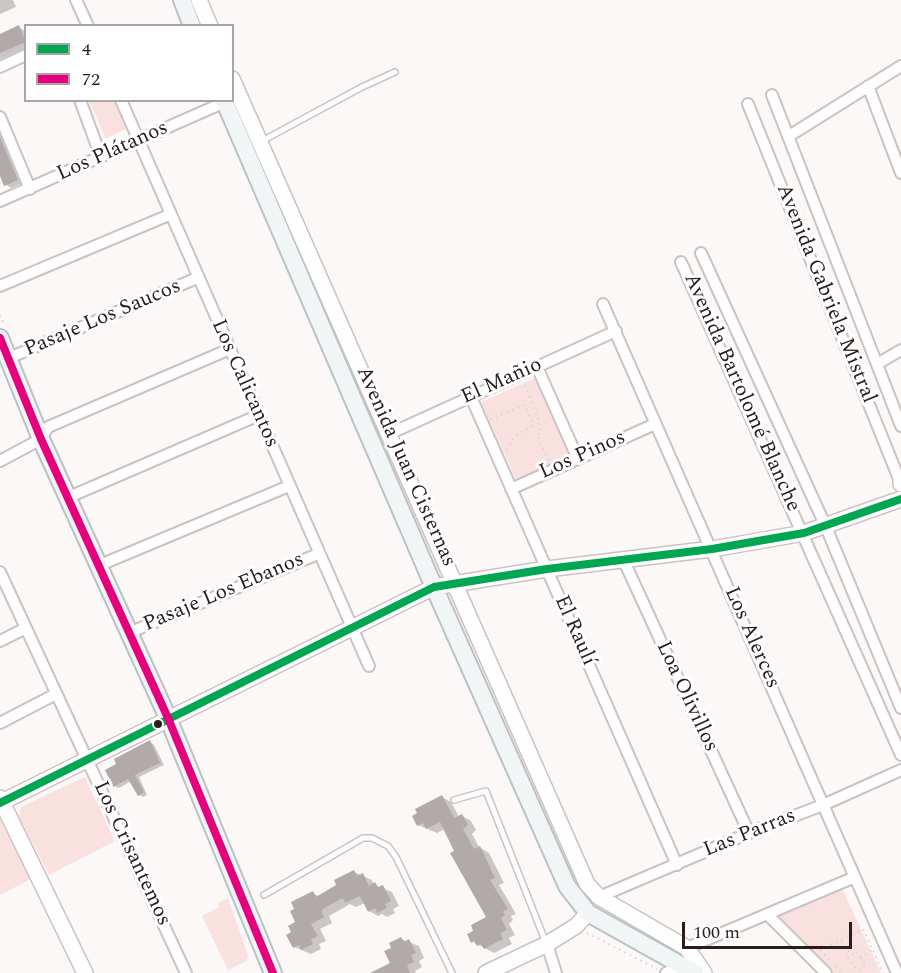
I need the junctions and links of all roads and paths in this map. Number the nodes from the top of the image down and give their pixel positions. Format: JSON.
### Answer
{"nodes":[{"id":1,"x":76,"y":0,"type":"edge"},
{"id":2,"x":182,"y":0,"type":"edge"},
{"id":3,"x":199,"y":0,"type":"edge"},
{"id":4,"x":87,"y":24,"type":"edge"},
{"id":5,"x":191,"y":24,"type":"edge"},
{"id":6,"x":209,"y":24,"type":"edge"},
{"id":7,"x":24,"y":56,"type":"edge"},
{"id":8,"x":901,"y":66,"type":"edge"},
{"id":9,"x":0,"y":67,"type":"edge"},
{"id":10,"x":395,"y":72,"type":"dead end"},
{"id":11,"x":234,"y":84,"type":"edge"},
{"id":12,"x":868,"y":86,"type":"junction"},
{"id":13,"x":772,"y":95,"type":"dead end"},
{"id":14,"x":81,"y":102,"type":"edge"},
{"id":15,"x":122,"y":102,"type":"edge"},
{"id":16,"x":223,"y":102,"type":"edge"},
{"id":17,"x":225,"y":102,"type":"edge"},
{"id":18,"x":748,"y":104,"type":"dead end"},
{"id":19,"x":0,"y":117,"type":"edge"},
{"id":20,"x":789,"y":136,"type":"junction"},
{"id":21,"x":138,"y":141,"type":"junction"},
{"id":22,"x":260,"y":142,"type":"junction"},
{"id":23,"x":101,"y":157,"type":"junction"},
{"id":24,"x":901,"y":173,"type":"edge"},
{"id":25,"x":30,"y":189,"type":"junction"},
{"id":26,"x":0,"y":201,"type":"edge"},
{"id":27,"x":169,"y":215,"type":"junction"},
{"id":28,"x":701,"y":252,"type":"dead end"},
{"id":29,"x":681,"y":262,"type":"dead end"},
{"id":30,"x":197,"y":278,"type":"junction"},
{"id":31,"x":0,"y":286,"type":"edge"},
{"id":32,"x":603,"y":304,"type":"dead end"},
{"id":33,"x":615,"y":331,"type":"junction"},
{"id":34,"x":0,"y":338,"type":"edge"},
{"id":35,"x":230,"y":349,"type":"junction"},
{"id":36,"x":901,"y":350,"type":"edge"},
{"id":37,"x":9,"y":358,"type":"junction"},
{"id":38,"x":877,"y":364,"type":"junction"},
{"id":39,"x":537,"y":367,"type":"junction"},
{"id":40,"x":520,"y":374,"type":"junction"},
{"id":41,"x":471,"y":397,"type":"junction"},
{"id":42,"x":259,"y":415,"type":"junction"},
{"id":43,"x":537,"y":416,"type":"junction"},
{"id":44,"x":530,"y":418,"type":"junction"},
{"id":45,"x":482,"y":423,"type":"junction"},
{"id":46,"x":655,"y":424,"type":"junction"},
{"id":47,"x":901,"y":426,"type":"edge"},
{"id":48,"x":389,"y":434,"type":"junction"},
{"id":49,"x":41,"y":439,"type":"junction"},
{"id":50,"x":578,"y":459,"type":"junction"},
{"id":51,"x":0,"y":461,"type":"edge"},
{"id":52,"x":501,"y":464,"type":"junction"},
{"id":53,"x":553,"y":470,"type":"junction"},
{"id":54,"x":900,"y":480,"type":"edge"},
{"id":55,"x":289,"y":486,"type":"junction"},
{"id":56,"x":511,"y":489,"type":"junction"},
{"id":57,"x":69,"y":497,"type":"junction"},
{"id":58,"x":901,"y":499,"type":"edge"},
{"id":59,"x":826,"y":527,"type":"junction"},
{"id":60,"x":804,"y":533,"type":"junction"},
{"id":61,"x":712,"y":549,"type":"junction"},
{"id":62,"x":318,"y":554,"type":"junction"},
{"id":63,"x":624,"y":561,"type":"junction"},
{"id":64,"x":100,"y":565,"type":"junction"},
{"id":65,"x":547,"y":569,"type":"junction"},
{"id":66,"x":0,"y":572,"type":"edge"},
{"id":67,"x":457,"y":584,"type":"junction"},
{"id":68,"x":434,"y":587,"type":"junction"},
{"id":69,"x":26,"y":628,"type":"junction"},
{"id":70,"x":352,"y":628,"type":"junction"},
{"id":71,"x":130,"y":632,"type":"junction"},
{"id":72,"x":0,"y":641,"type":"edge"},
{"id":73,"x":369,"y":666,"type":"dead end"},
{"id":74,"x":56,"y":694,"type":"junction"},
{"id":75,"x":901,"y":708,"type":"edge"},
{"id":76,"x":168,"y":718,"type":"junction"},
{"id":77,"x":0,"y":723,"type":"edge"},
{"id":78,"x":901,"y":755,"type":"edge"},
{"id":79,"x":88,"y":759,"type":"junction"},
{"id":80,"x":901,"y":770,"type":"edge"},
{"id":81,"x":454,"y":800,"type":"dead end"},
{"id":82,"x":1,"y":801,"type":"edge"},
{"id":83,"x":824,"y":805,"type":"junction"},
{"id":84,"x":749,"y":833,"type":"junction"},
{"id":85,"x":677,"y":865,"type":"junction"},
{"id":86,"x":855,"y":877,"type":"junction"},
{"id":87,"x":264,"y":895,"type":"dead end"},
{"id":88,"x":599,"y":897,"type":"junction"},
{"id":89,"x":588,"y":913,"type":"junction"},
{"id":90,"x":768,"y":915,"type":"junction"},
{"id":91,"x":840,"y":940,"type":"junction"},
{"id":92,"x":547,"y":944,"type":"junction"},
{"id":93,"x":687,"y":948,"type":"junction"},
{"id":94,"x":821,"y":950,"type":"dead end"},
{"id":95,"x":873,"y":950,"type":"junction"},
{"id":96,"x":852,"y":955,"type":"junction"},
{"id":97,"x":861,"y":959,"type":"junction"},
{"id":98,"x":861,"y":968,"type":"junction"},
{"id":99,"x":688,"y":969,"type":"edge"},
{"id":100,"x":269,"y":971,"type":"edge"},
{"id":101,"x":85,"y":973,"type":"edge"},
{"id":102,"x":186,"y":973,"type":"edge"},
{"id":103,"x":452,"y":973,"type":"edge"},
{"id":104,"x":486,"y":973,"type":"edge"},
{"id":105,"x":556,"y":973,"type":"edge"},
{"id":106,"x":666,"y":973,"type":"edge"},
{"id":107,"x":704,"y":973,"type":"edge"},
{"id":108,"x":826,"y":973,"type":"edge"},
{"id":109,"x":864,"y":973,"type":"edge"},
{"id":110,"x":883,"y":973,"type":"edge"},
{"id":111,"x":897,"y":973,"type":"edge"}],
"edges":[{"from":1,"to":4,"type":"street"},
{"from":2,"to":5,"type":"main road"},
{"from":3,"to":6,"type":"street"},
{"from":7,"to":9,"type":"street"},
{"from":8,"to":12,"type":"street"},
{"from":10,"to":22,"type":"lane"},
{"from":11,"to":22,"type":"street","name":"Avenida Juan Cisternas"},
{"from":12,"to":20,"type":"street"},
{"from":12,"to":24,"type":"street"},
{"from":13,"to":20,"type":"street","name":"Avenida Gabriela Mistral"},
{"from":14,"to":23,"type":"street"},
{"from":15,"to":21,"type":"street","name":"Los Calicantos"},
{"from":16,"to":21,"type":"street","name":"Los Plátanos"},
{"from":17,"to":68,"type":"main road","name":"Avenida Juan Cisternas"},
{"from":18,"to":54,"type":"street","name":"Avenida Gabriela Mistral"},
{"from":19,"to":25,"type":"street"},
{"from":20,"to":38,"type":"street","name":"Avenida Gabriela Mistral"},
{"from":21,"to":23,"type":"street","name":"Los Plátanos"},
{"from":21,"to":27,"type":"street","name":"Los Calicantos"},
{"from":22,"to":48,"type":"street","name":"Avenida Juan Cisternas"},
{"from":23,"to":25,"type":"street","name":"Los Plátanos"},
{"from":25,"to":26,"type":"street","name":"Los Plátanos"},
{"from":27,"to":30,"type":"street","name":"Los Calicantos"},
{"from":27,"to":31,"type":"street"},
{"from":28,"to":59,"type":"street","name":"Avenida Bartolomé Blanche"},
{"from":29,"to":60,"type":"street","name":"Avenida Bartolomé Blanche"},
{"from":30,"to":35,"type":"street","name":"Los Calicantos"},
{"from":30,"to":37,"type":"street","name":"Pasaje Los Saucos"},
{"from":32,"to":33,"type":"street","name":"Los Alerces"},
{"from":33,"to":39,"type":"street","name":"El Mañio"},
{"from":33,"to":46,"type":"street","name":"Los Alerces"},
{"from":34,"to":37,"type":"main road"},
{"from":35,"to":42,"type":"street","name":"Los Calicantos"},
{"from":35,"to":49,"type":"street"},
{"from":36,"to":38,"type":"street"},
{"from":37,"to":49,"type":"main road"},
{"from":38,"to":47,"type":"street","name":"Avenida Gabriela Mistral"},
{"from":39,"to":40,"type":"street","name":"El Mañio"},
{"from":39,"to":50,"type":"street"},
{"from":40,"to":41,"type":"street","name":"El Mañio"},
{"from":40,"to":43,"type":"path"},
{"from":41,"to":45,"type":"street","name":"El Raulí"},
{"from":41,"to":48,"type":"street","name":"El Mañio"},
{"from":42,"to":55,"type":"street","name":"Los Calicantos"},
{"from":42,"to":57,"type":"street"},
{"from":43,"to":44,"type":"path"},
{"from":43,"to":53,"type":"path"},
{"from":44,"to":45,"type":"path"},
{"from":44,"to":52,"type":"path"},
{"from":45,"to":52,"type":"street","name":"El Raulí"},
{"from":46,"to":50,"type":"street","name":"Los Pinos"},
{"from":46,"to":61,"type":"street","name":"Los Alerces"},
{"from":48,"to":67,"type":"street","name":"Avenida Juan Cisternas"},
{"from":49,"to":51,"type":"street"},
{"from":49,"to":57,"type":"main road"},
{"from":50,"to":53,"type":"street","name":"Los Pinos"},
{"from":52,"to":56,"type":"street","name":"El Raulí"},
{"from":53,"to":56,"type":"street","name":"Los Pinos"},
{"from":55,"to":62,"type":"street","name":"Los Calicantos"},
{"from":55,"to":64,"type":"street"},
{"from":56,"to":65,"type":"street","name":"El Raulí"},
{"from":57,"to":64,"type":"main road"},
{"from":58,"to":59,"type":"street"},
{"from":59,"to":60,"type":"street"},
{"from":59,"to":75,"type":"street","name":"Avenida Bartolomé Blanche"},
{"from":60,"to":61,"type":"street"},
{"from":60,"to":78,"type":"street","name":"Avenida Bartolomé Blanche"},
{"from":61,"to":63,"type":"street"},
{"from":61,"to":83,"type":"street","name":"Los Alerces"},
{"from":62,"to":70,"type":"street","name":"Los Calicantos"},
{"from":62,"to":71,"type":"street","name":"Pasaje Los Ebanos"},
{"from":63,"to":65,"type":"street"},
{"from":63,"to":84,"type":"street","name":"Loa Olivillos"},
{"from":64,"to":71,"type":"main road"},
{"from":65,"to":67,"type":"street"},
{"from":65,"to":85,"type":"street","name":"El Raulí"},
{"from":66,"to":69,"type":"street","name":"Los Crisantemos"},
{"from":67,"to":68,"type":"street"},
{"from":67,"to":88,"type":"street","name":"Avenida Juan Cisternas"},
{"from":68,"to":70,"type":"street"},
{"from":68,"to":89,"type":"main road","name":"Avenida Juan Cisternas"},
{"from":69,"to":72,"type":"street"},
{"from":69,"to":74,"type":"street","name":"Los Crisantemos"},
{"from":70,"to":73,"type":"street","name":"Los Calicantos"},
{"from":70,"to":76,"type":"street"},
{"from":71,"to":76,"type":"main road"},
{"from":74,"to":77,"type":"street"},
{"from":74,"to":79,"type":"street","name":"Los Crisantemos"},
{"from":76,"to":79,"type":"street"},
{"from":76,"to":100,"type":"main road"},
{"from":79,"to":82,"type":"street"},
{"from":79,"to":102,"type":"street","name":"Los Crisantemos"},
{"from":80,"to":83,"type":"street","name":"Las Parras"},
{"from":81,"to":92,"type":"lane"},
{"from":82,"to":101,"type":"street"},
{"from":83,"to":84,"type":"street","name":"Las Parras"},
{"from":83,"to":86,"type":"street","name":"Los Alerces"},
{"from":84,"to":85,"type":"street","name":"Las Parras"},
{"from":85,"to":88,"type":"street","name":"Las Parras"},
{"from":86,"to":90,"type":"street"},
{"from":86,"to":111,"type":"street","name":"Los Alerces"},
{"from":87,"to":103,"type":"lane"},
{"from":88,"to":93,"type":"street","name":"Avenida Juan Cisternas"},
{"from":89,"to":92,"type":"street"},
{"from":89,"to":99,"type":"main road","name":"Avenida Juan Cisternas"},
{"from":90,"to":93,"type":"street"},
{"from":90,"to":108,"type":"street"},
{"from":91,"to":94,"type":"path"},
{"from":91,"to":95,"type":"path"},
{"from":91,"to":96,"type":"path"},
{"from":92,"to":104,"type":"street"},
{"from":92,"to":105,"type":"street"},
{"from":93,"to":107,"type":"street","name":"Avenida Juan Cisternas"},
{"from":95,"to":97,"type":"path"},
{"from":95,"to":110,"type":"path"},
{"from":96,"to":97,"type":"path"},
{"from":96,"to":98,"type":"path"},
{"from":97,"to":98,"type":"path"},
{"from":98,"to":109,"type":"path"},
{"from":99,"to":106,"type":"street"}]}
